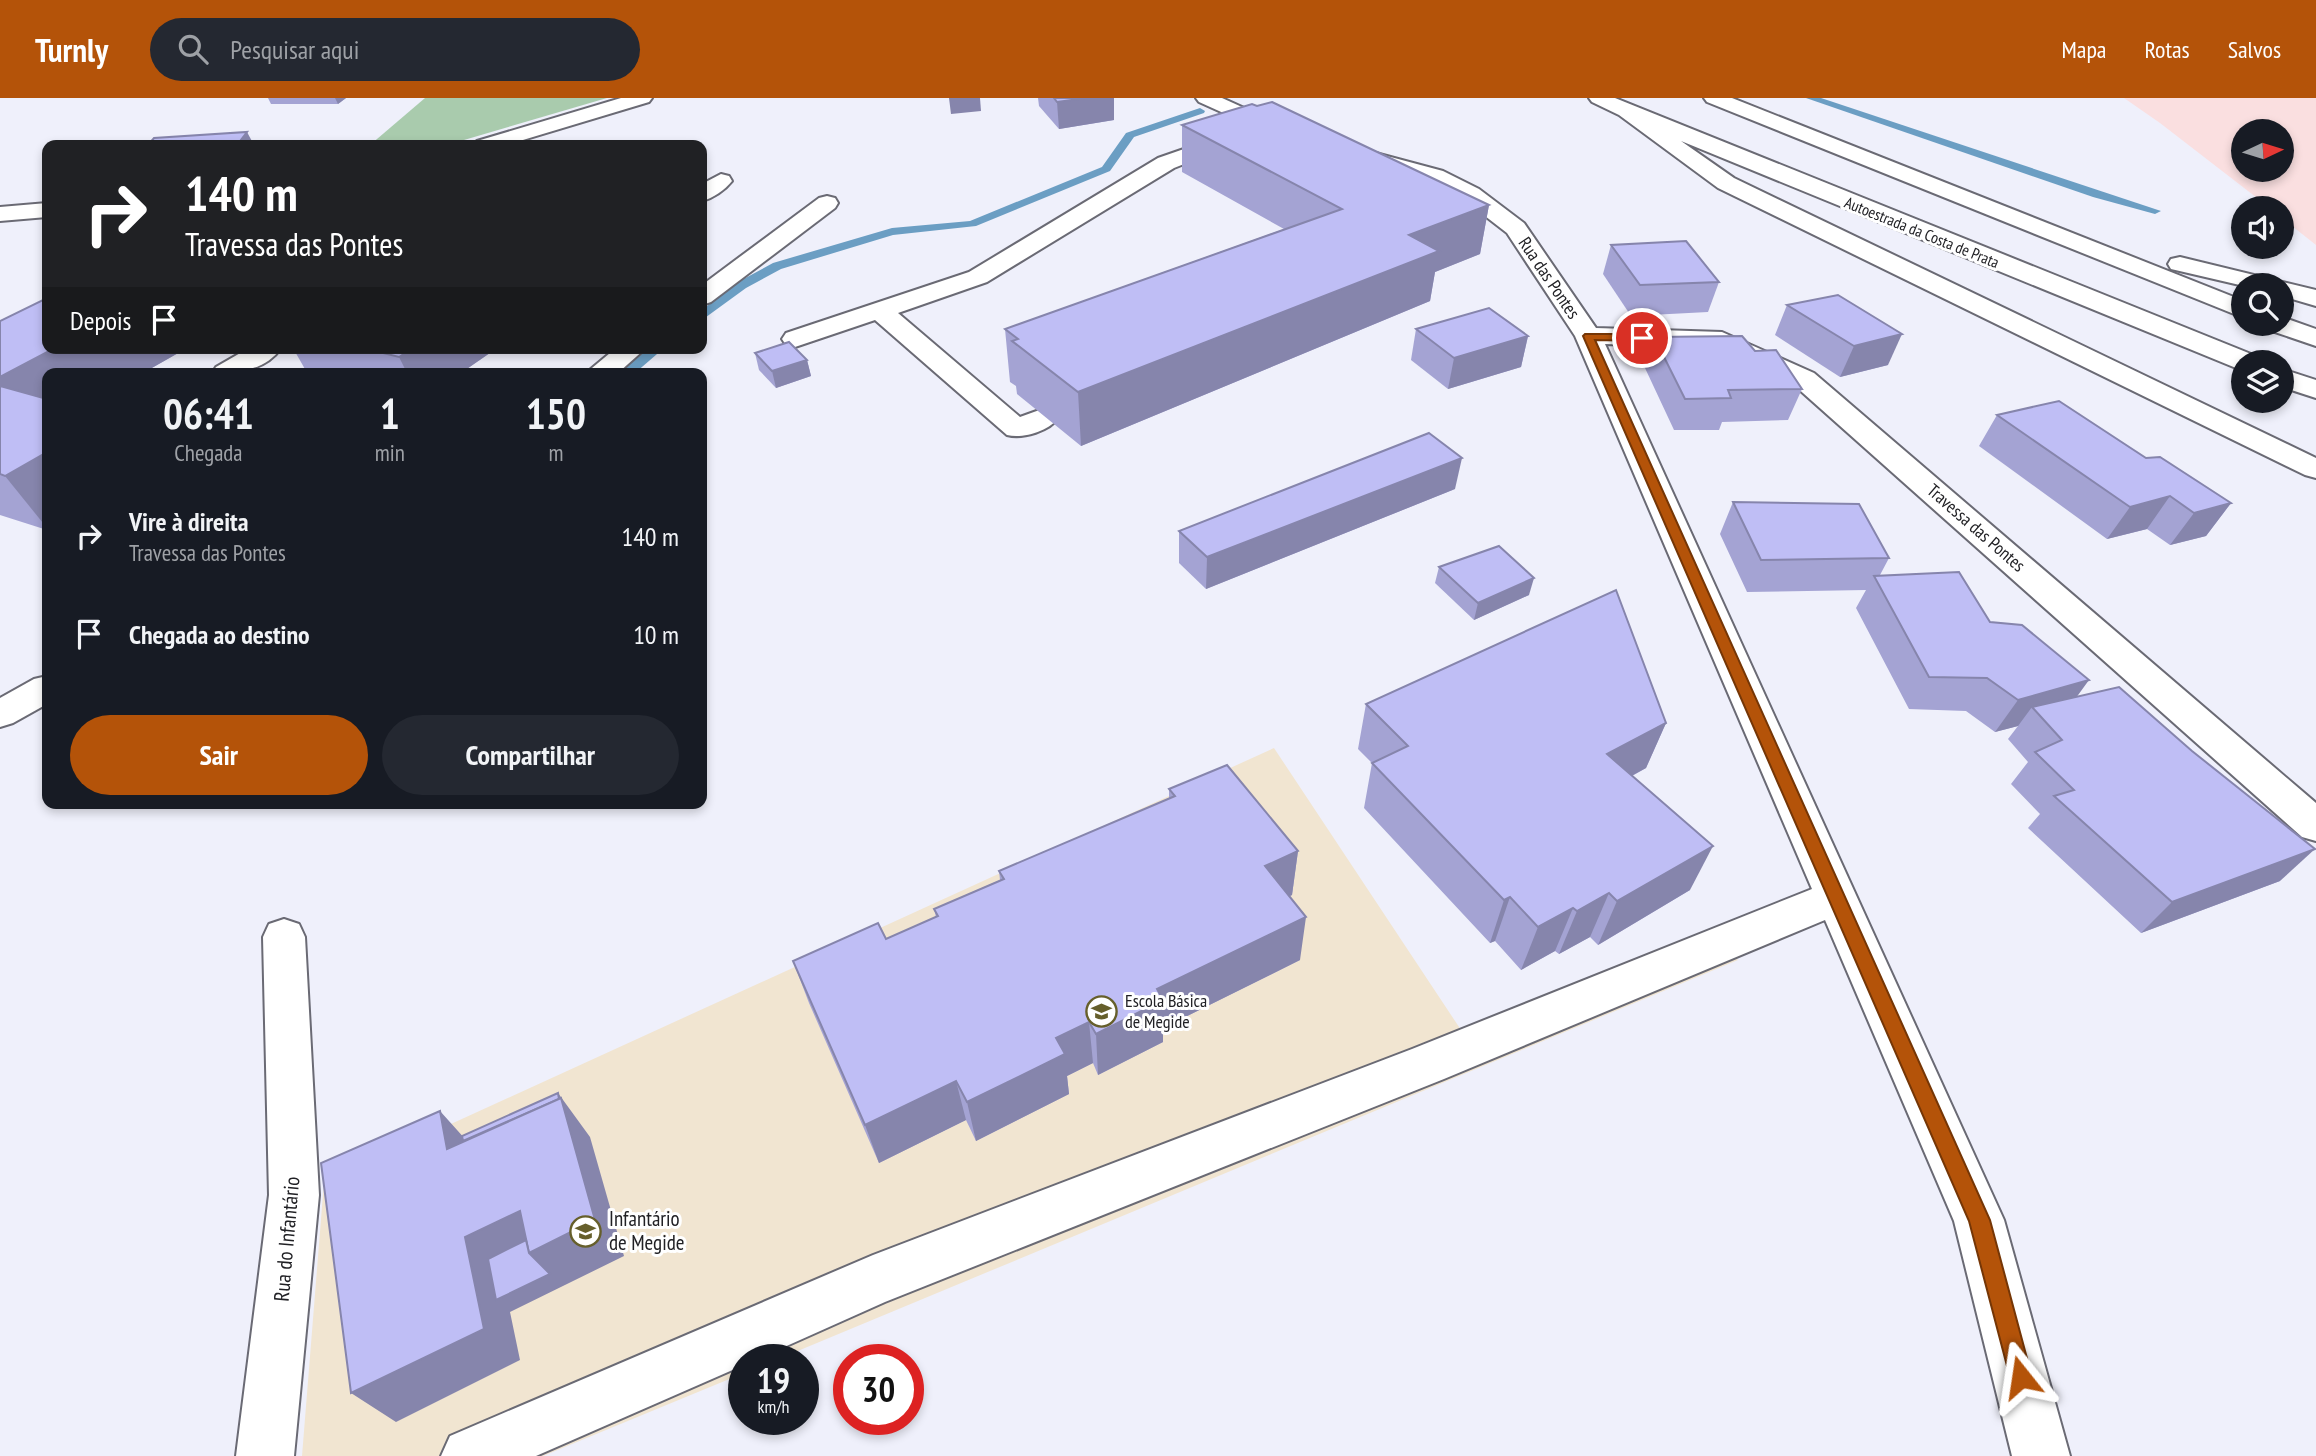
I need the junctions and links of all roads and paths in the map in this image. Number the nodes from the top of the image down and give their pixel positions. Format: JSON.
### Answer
{"nodes":[{"id":1,"x":642,"y":98,"type":"edge"},
{"id":2,"x":1206,"y":98,"type":"edge"},
{"id":3,"x":1600,"y":98,"type":"edge"},
{"id":4,"x":1714,"y":98,"type":"edge"},
{"id":5,"x":1626,"y":111,"type":"junction"},
{"id":6,"x":1263,"y":126,"type":"junction"},
{"id":7,"x":1303,"y":138,"type":"edge"},
{"id":8,"x":501,"y":140,"type":"edge"},
{"id":9,"x":1342,"y":149,"type":"edge"},
{"id":10,"x":721,"y":181,"type":"dead end"},
{"id":11,"x":707,"y":191,"type":"edge"},
{"id":12,"x":827,"y":203,"type":"dead end"},
{"id":13,"x":42,"y":210,"type":"edge"},
{"id":14,"x":0,"y":214,"type":"edge"},
{"id":15,"x":2067,"y":238,"type":"junction"},
{"id":16,"x":2231,"y":276,"type":"edge"},
{"id":17,"x":2294,"y":292,"type":"edge"},
{"id":18,"x":707,"y":293,"type":"edge"},
{"id":19,"x":2316,"y":298,"type":"edge"},
{"id":20,"x":2231,"y":305,"type":"edge"},
{"id":21,"x":879,"y":310,"type":"junction"},
{"id":22,"x":2294,"y":330,"type":"edge"},
{"id":23,"x":1588,"y":336,"type":"junction"},
{"id":24,"x":2316,"y":338,"type":"edge"},
{"id":25,"x":795,"y":339,"type":"dead end"},
{"id":26,"x":258,"y":354,"type":"edge"},
{"id":27,"x":625,"y":354,"type":"edge"},
{"id":28,"x":2231,"y":356,"type":"edge"},
{"id":29,"x":234,"y":368,"type":"edge"},
{"id":30,"x":607,"y":368,"type":"edge"},
{"id":31,"x":2294,"y":381,"type":"edge"},
{"id":32,"x":2316,"y":390,"type":"edge"},
{"id":33,"x":1045,"y":417,"type":"edge"},
{"id":34,"x":2316,"y":469,"type":"edge"},
{"id":35,"x":42,"y":691,"type":"edge"},
{"id":36,"x":0,"y":714,"type":"edge"},
{"id":37,"x":2316,"y":826,"type":"edge"},
{"id":38,"x":1835,"y":898,"type":"junction"},
{"id":39,"x":284,"y":937,"type":"dead end"},
{"id":40,"x":265,"y":1456,"type":"edge"},
{"id":41,"x":470,"y":1456,"type":"edge"},
{"id":42,"x":2041,"y":1456,"type":"edge"}],
"edges":[{"from":1,"to":8,"type":"main road"},
{"from":2,"to":6,"type":"main road"},
{"from":3,"to":5,"type":"main road","name":"Autoestrada da Costa de Prata"},
{"from":4,"to":15,"type":"main road"},
{"from":5,"to":28,"type":"main road","name":"Autoestrada da Costa de Prata"},
{"from":5,"to":34,"type":"main road"},
{"from":6,"to":7,"type":"main road"},
{"from":6,"to":21,"type":"main road"},
{"from":9,"to":23,"type":"main road","name":"Rua das Pontes"},
{"from":10,"to":11,"type":"main road"},
{"from":12,"to":18,"type":"main road"},
{"from":13,"to":14,"type":"main road"},
{"from":15,"to":16,"type":"main road"},
{"from":15,"to":20,"type":"main road"},
{"from":17,"to":19,"type":"main road"},
{"from":21,"to":25,"type":"main road"},
{"from":21,"to":33,"type":"main road"},
{"from":22,"to":24,"type":"main road"},
{"from":23,"to":37,"type":"main road","name":"Travessa das Pontes"},
{"from":23,"to":38,"type":"main road","name":"Rua das Pontes"},
{"from":26,"to":29,"type":"main road"},
{"from":27,"to":30,"type":"main road"},
{"from":31,"to":32,"type":"main road"},
{"from":35,"to":36,"type":"main road"},
{"from":38,"to":41,"type":"main road"},
{"from":38,"to":42,"type":"main road","name":"Rua das Pontes"},
{"from":39,"to":40,"type":"main road","name":"Rua do Infantário"}]}
